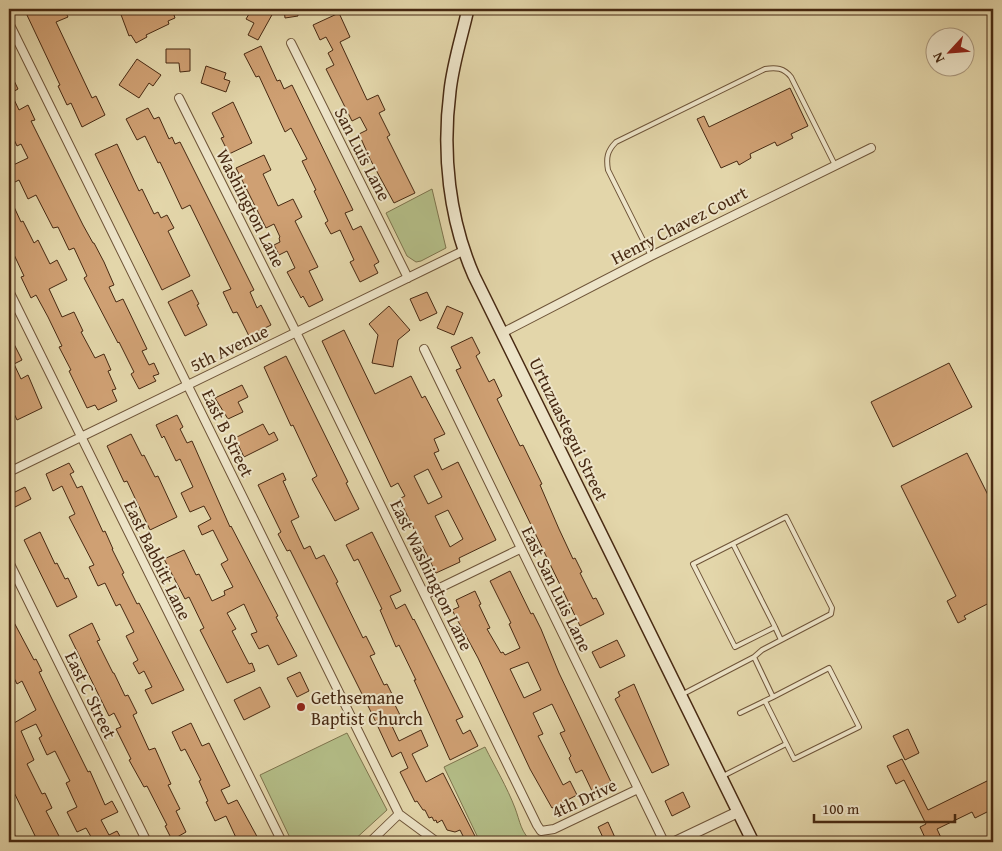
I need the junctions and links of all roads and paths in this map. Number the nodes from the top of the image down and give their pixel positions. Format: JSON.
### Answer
{"nodes":[{"id":1,"x":468,"y":9,"type":"edge"},
{"id":2,"x":9,"y":23,"type":"edge"},
{"id":3,"x":291,"y":43,"type":"dead end"},
{"id":4,"x":179,"y":98,"type":"dead end"},
{"id":5,"x":871,"y":148,"type":"dead end"},
{"id":6,"x":835,"y":165,"type":"junction"},
{"id":7,"x":463,"y":251,"type":"junction"},
{"id":8,"x":651,"y":256,"type":"junction"},
{"id":9,"x":408,"y":278,"type":"junction"},
{"id":10,"x":9,"y":291,"type":"edge"},
{"id":11,"x":296,"y":332,"type":"junction"},
{"id":12,"x":502,"y":333,"type":"junction"},
{"id":13,"x":424,"y":349,"type":"dead end"},
{"id":14,"x":187,"y":385,"type":"junction"},
{"id":15,"x":80,"y":437,"type":"junction"},
{"id":16,"x":9,"y":472,"type":"edge"},
{"id":17,"x":733,"y":544,"type":"junction"},
{"id":18,"x":520,"y":549,"type":"junction"},
{"id":19,"x":9,"y":562,"type":"edge"},
{"id":20,"x":425,"y":595,"type":"junction"},
{"id":21,"x":774,"y":628,"type":"junction"},
{"id":22,"x":781,"y":640,"type":"junction"},
{"id":23,"x":754,"y":657,"type":"junction"},
{"id":24,"x":680,"y":695,"type":"junction"},
{"id":25,"x":773,"y":696,"type":"junction"},
{"id":26,"x":765,"y":701,"type":"junction"},
{"id":27,"x":740,"y":713,"type":"dead end"},
{"id":28,"x":786,"y":744,"type":"junction"},
{"id":29,"x":721,"y":777,"type":"junction"},
{"id":30,"x":638,"y":789,"type":"junction"},
{"id":31,"x":738,"y":812,"type":"junction"},
{"id":32,"x":399,"y":814,"type":"junction"},
{"id":33,"x":541,"y":831,"type":"joint"},
{"id":34,"x":9,"y":832,"type":"edge"},
{"id":35,"x":14,"y":842,"type":"edge"},
{"id":36,"x":147,"y":842,"type":"edge"},
{"id":37,"x":282,"y":842,"type":"edge"},
{"id":38,"x":370,"y":842,"type":"edge"},
{"id":39,"x":437,"y":842,"type":"edge"},
{"id":40,"x":664,"y":842,"type":"edge"},
{"id":41,"x":675,"y":842,"type":"edge"},
{"id":42,"x":753,"y":842,"type":"edge"}],
"edges":[{"from":1,"to":7,"type":"main road","name":"Urtuzuastegui Street"},
{"from":2,"to":14,"type":"street","name":"East B Street"},
{"from":3,"to":9,"type":"street","name":"San Luis Lane"},
{"from":4,"to":11,"type":"street","name":"Washington Lane"},
{"from":5,"to":6,"type":"street","name":"Henry Chavez Court"},
{"from":6,"to":8,"type":"street","name":"Henry Chavez Court"},
{"from":6,"to":8,"type":"lane"},
{"from":7,"to":9,"type":"street","name":"5th Avenue"},
{"from":7,"to":12,"type":"main road","name":"Urtuzuastegui Street"},
{"from":8,"to":12,"type":"street","name":"Henry Chavez Court"},
{"from":9,"to":11,"type":"street","name":"5th Avenue"},
{"from":10,"to":15,"type":"street","name":"East Babbitt Lane"},
{"from":11,"to":14,"type":"street","name":"5th Avenue"},
{"from":11,"to":20,"type":"street","name":"East Washington Lane"},
{"from":12,"to":24,"type":"main road","name":"Urtuzuastegui Street"},
{"from":13,"to":18,"type":"street","name":"East San Luis Lane"},
{"from":14,"to":15,"type":"street","name":"5th Avenue"},
{"from":14,"to":32,"type":"street","name":"East B Street"},
{"from":15,"to":16,"type":"street","name":"5th Avenue"},
{"from":15,"to":37,"type":"street","name":"East Babbitt Lane"},
{"from":17,"to":21,"type":"lane"},
{"from":17,"to":21,"type":"lane"},
{"from":17,"to":22,"type":"lane"},
{"from":18,"to":20,"type":"street"},
{"from":18,"to":30,"type":"street","name":"East San Luis Lane"},
{"from":19,"to":36,"type":"street","name":"East C Street"},
{"from":20,"to":33,"type":"street","name":"East Washington Lane"},
{"from":21,"to":22,"type":"lane"},
{"from":22,"to":23,"type":"lane"},
{"from":23,"to":24,"type":"lane"},
{"from":23,"to":25,"type":"lane"},
{"from":24,"to":29,"type":"main road","name":"Urtuzuastegui Street"},
{"from":25,"to":26,"type":"lane"},
{"from":25,"to":28,"type":"lane"},
{"from":26,"to":27,"type":"lane"},
{"from":26,"to":28,"type":"lane"},
{"from":28,"to":29,"type":"lane"},
{"from":29,"to":31,"type":"main road","name":"Urtuzuastegui Street"},
{"from":30,"to":33,"type":"street","name":"4th Drive"},
{"from":30,"to":40,"type":"street","name":"East San Luis Lane"},
{"from":31,"to":41,"type":"street"},
{"from":31,"to":42,"type":"main road","name":"Urtuzuastegui Street"},
{"from":32,"to":38,"type":"street"},
{"from":32,"to":39,"type":"street","name":"East B Street"},
{"from":34,"to":35,"type":"street"}]}
